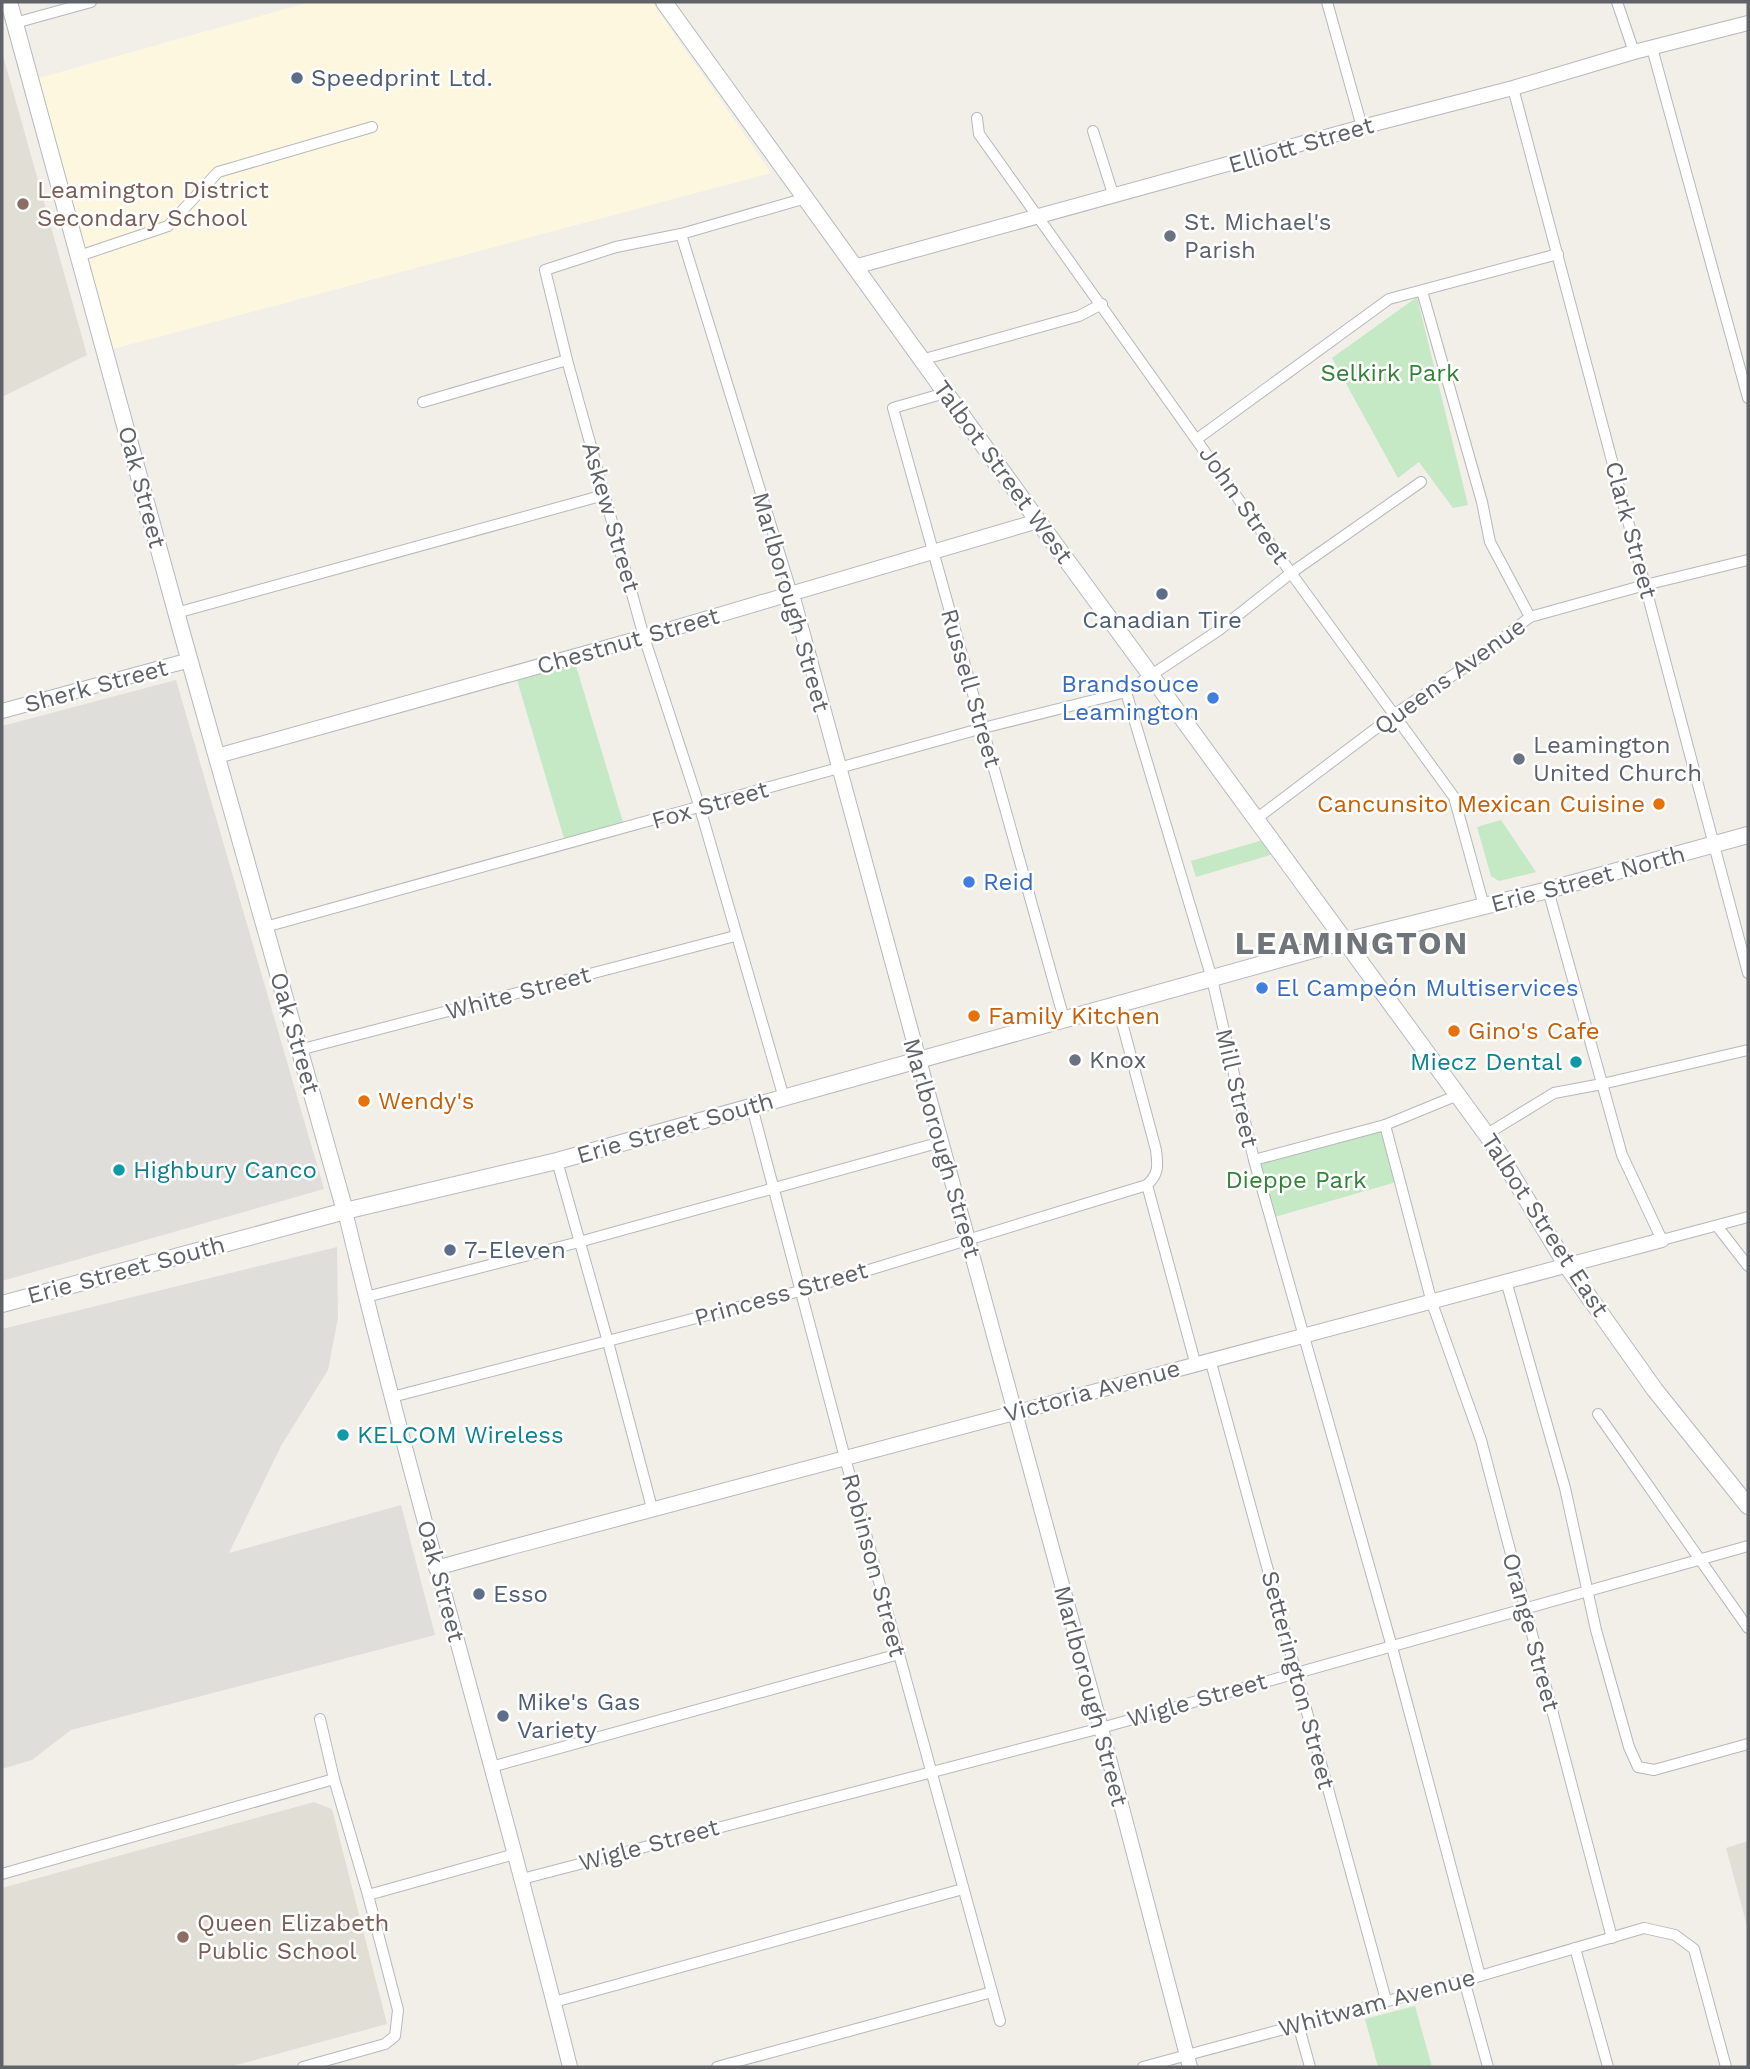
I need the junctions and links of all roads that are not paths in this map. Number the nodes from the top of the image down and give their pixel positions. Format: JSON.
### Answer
{"nodes":[{"id":1,"x":9,"y":2,"type":"edge"},
{"id":2,"x":91,"y":2,"type":"edge"},
{"id":3,"x":664,"y":2,"type":"edge"},
{"id":4,"x":1327,"y":2,"type":"edge"},
{"id":5,"x":1617,"y":2,"type":"edge"},
{"id":6,"x":15,"y":23,"type":"junction"},
{"id":7,"x":1748,"y":23,"type":"edge"},
{"id":8,"x":1652,"y":48,"type":"junction"},
{"id":9,"x":1634,"y":52,"type":"junction"},
{"id":10,"x":1513,"y":88,"type":"junction"},
{"id":11,"x":977,"y":118,"type":"dead end"},
{"id":12,"x":372,"y":127,"type":"dead end"},
{"id":13,"x":1362,"y":127,"type":"junction"},
{"id":14,"x":1093,"y":131,"type":"dead end"},
{"id":15,"x":1114,"y":197,"type":"junction"},
{"id":16,"x":806,"y":198,"type":"junction"},
{"id":17,"x":1037,"y":218,"type":"junction"},
{"id":18,"x":681,"y":234,"type":"junction"},
{"id":19,"x":1558,"y":254,"type":"junction"},
{"id":20,"x":79,"y":256,"type":"junction"},
{"id":21,"x":854,"y":267,"type":"junction"},
{"id":22,"x":1422,"y":290,"type":"junction"},
{"id":23,"x":1102,"y":304,"type":"junction"},
{"id":24,"x":567,"y":360,"type":"junction"},
{"id":25,"x":921,"y":360,"type":"junction"},
{"id":26,"x":945,"y":393,"type":"junction"},
{"id":27,"x":1748,"y":398,"type":"edge"},
{"id":28,"x":423,"y":402,"type":"dead end"},
{"id":29,"x":1198,"y":439,"type":"junction"},
{"id":30,"x":1421,"y":482,"type":"dead end"},
{"id":31,"x":604,"y":495,"type":"junction"},
{"id":32,"x":1038,"y":521,"type":"junction"},
{"id":33,"x":933,"y":553,"type":"junction"},
{"id":34,"x":1748,"y":560,"type":"edge"},
{"id":35,"x":1291,"y":573,"type":"junction"},
{"id":36,"x":1645,"y":585,"type":"junction"},
{"id":37,"x":792,"y":594,"type":"junction"},
{"id":38,"x":176,"y":613,"type":"junction"},
{"id":39,"x":1530,"y":617,"type":"junction"},
{"id":40,"x":644,"y":637,"type":"junction"},
{"id":41,"x":190,"y":660,"type":"junction"},
{"id":42,"x":1151,"y":676,"type":"junction"},
{"id":43,"x":1126,"y":692,"type":"junction"},
{"id":44,"x":2,"y":711,"type":"edge"},
{"id":45,"x":1395,"y":714,"type":"junction"},
{"id":46,"x":983,"y":728,"type":"junction"},
{"id":47,"x":217,"y":756,"type":"junction"},
{"id":48,"x":838,"y":769,"type":"junction"},
{"id":49,"x":700,"y":808,"type":"junction"},
{"id":50,"x":1256,"y":819,"type":"junction"},
{"id":51,"x":1748,"y":835,"type":"edge"},
{"id":52,"x":1714,"y":845,"type":"junction"},
{"id":53,"x":1548,"y":890,"type":"junction"},
{"id":54,"x":1484,"y":906,"type":"junction"},
{"id":55,"x":265,"y":928,"type":"junction"},
{"id":56,"x":736,"y":936,"type":"junction"},
{"id":57,"x":1345,"y":941,"type":"junction"},
{"id":58,"x":1748,"y":973,"type":"edge"},
{"id":59,"x":1212,"y":979,"type":"junction"},
{"id":60,"x":1117,"y":1004,"type":"junction"},
{"id":61,"x":1064,"y":1019,"type":"junction"},
{"id":62,"x":1748,"y":1049,"type":"edge"},
{"id":63,"x":299,"y":1050,"type":"junction"},
{"id":64,"x":918,"y":1061,"type":"junction"},
{"id":65,"x":1602,"y":1084,"type":"junction"},
{"id":66,"x":1458,"y":1096,"type":"junction"},
{"id":67,"x":784,"y":1098,"type":"junction"},
{"id":68,"x":752,"y":1107,"type":"junction"},
{"id":69,"x":1385,"y":1125,"type":"junction"},
{"id":70,"x":1487,"y":1134,"type":"junction"},
{"id":71,"x":941,"y":1142,"type":"junction"},
{"id":72,"x":1254,"y":1160,"type":"junction"},
{"id":73,"x":557,"y":1161,"type":"junction"},
{"id":74,"x":1147,"y":1185,"type":"junction"},
{"id":75,"x":772,"y":1187,"type":"junction"},
{"id":76,"x":345,"y":1211,"type":"junction"},
{"id":77,"x":1748,"y":1217,"type":"edge"},
{"id":78,"x":1717,"y":1226,"type":"junction"},
{"id":79,"x":968,"y":1238,"type":"junction"},
{"id":80,"x":1662,"y":1240,"type":"junction"},
{"id":81,"x":579,"y":1242,"type":"junction"},
{"id":82,"x":1567,"y":1265,"type":"junction"},
{"id":83,"x":1748,"y":1266,"type":"edge"},
{"id":84,"x":1506,"y":1281,"type":"junction"},
{"id":85,"x":800,"y":1291,"type":"junction"},
{"id":86,"x":366,"y":1297,"type":"junction"},
{"id":87,"x":1432,"y":1303,"type":"junction"},
{"id":88,"x":2,"y":1304,"type":"edge"},
{"id":89,"x":1306,"y":1336,"type":"junction"},
{"id":90,"x":608,"y":1342,"type":"junction"},
{"id":91,"x":1210,"y":1359,"type":"junction"},
{"id":92,"x":1195,"y":1362,"type":"junction"},
{"id":93,"x":392,"y":1397,"type":"junction"},
{"id":94,"x":1014,"y":1413,"type":"junction"},
{"id":95,"x":1598,"y":1414,"type":"dead end"},
{"id":96,"x":845,"y":1458,"type":"junction"},
{"id":97,"x":1748,"y":1506,"type":"edge"},
{"id":98,"x":652,"y":1508,"type":"junction"},
{"id":99,"x":1748,"y":1546,"type":"edge"},
{"id":100,"x":1701,"y":1559,"type":"junction"},
{"id":101,"x":436,"y":1568,"type":"junction"},
{"id":102,"x":1588,"y":1591,"type":"junction"},
{"id":103,"x":1524,"y":1609,"type":"junction"},
{"id":104,"x":1748,"y":1628,"type":"edge"},
{"id":105,"x":1392,"y":1647,"type":"junction"},
{"id":106,"x":899,"y":1654,"type":"junction"},
{"id":107,"x":1296,"y":1672,"type":"junction"},
{"id":108,"x":320,"y":1719,"type":"dead end"},
{"id":109,"x":1101,"y":1728,"type":"junction"},
{"id":110,"x":1748,"y":1744,"type":"edge"},
{"id":111,"x":491,"y":1767,"type":"junction"},
{"id":112,"x":931,"y":1771,"type":"junction"},
{"id":113,"x":334,"y":1779,"type":"junction"},
{"id":114,"x":515,"y":1854,"type":"junction"},
{"id":115,"x":2,"y":1874,"type":"edge"},
{"id":116,"x":522,"y":1879,"type":"junction"},
{"id":117,"x":963,"y":1889,"type":"junction"},
{"id":118,"x":368,"y":1895,"type":"junction"},
{"id":119,"x":1612,"y":1938,"type":"junction"},
{"id":120,"x":1574,"y":1948,"type":"junction"},
{"id":121,"x":1480,"y":1976,"type":"junction"},
{"id":122,"x":1464,"y":1980,"type":"junction"},
{"id":123,"x":992,"y":1992,"type":"junction"},
{"id":124,"x":1386,"y":2000,"type":"junction"},
{"id":125,"x":554,"y":2002,"type":"junction"},
{"id":126,"x":1000,"y":2021,"type":"dead end"},
{"id":127,"x":1298,"y":2024,"type":"junction"},
{"id":128,"x":1188,"y":2061,"type":"edge"},
{"id":129,"x":303,"y":2067,"type":"edge"},
{"id":130,"x":570,"y":2067,"type":"edge"},
{"id":131,"x":717,"y":2067,"type":"edge"},
{"id":132,"x":1143,"y":2067,"type":"edge"},
{"id":133,"x":1310,"y":2067,"type":"edge"},
{"id":134,"x":1488,"y":2067,"type":"edge"},
{"id":135,"x":1608,"y":2067,"type":"edge"},
{"id":136,"x":1726,"y":2067,"type":"edge"}],
"edges":[{"from":1,"to":6,"type":"main road","name":"Oak Street"},
{"from":2,"to":6,"type":"street"},
{"from":3,"to":16,"type":"main road","name":"Talbot Street West"},
{"from":4,"to":13,"type":"street"},
{"from":5,"to":9,"type":"street"},
{"from":6,"to":20,"type":"main road","name":"Oak Street"},
{"from":7,"to":8,"type":"street","name":"Elliott Street"},
{"from":8,"to":9,"type":"street","name":"Elliott Street"},
{"from":8,"to":27,"type":"street"},
{"from":9,"to":10,"type":"street","name":"Elliott Street"},
{"from":10,"to":13,"type":"street","name":"Elliott Street"},
{"from":10,"to":19,"type":"street","name":"Clark Street"},
{"from":11,"to":17,"type":"street","name":"John Street"},
{"from":12,"to":20,"type":"street"},
{"from":13,"to":15,"type":"street","name":"Elliott Street"},
{"from":14,"to":15,"type":"street"},
{"from":15,"to":17,"type":"street","name":"Elliott Street"},
{"from":16,"to":18,"type":"street"},
{"from":16,"to":21,"type":"main road","name":"Talbot Street West"},
{"from":17,"to":21,"type":"street","name":"Elliott Street"},
{"from":17,"to":23,"type":"street","name":"John Street"},
{"from":18,"to":24,"type":"street","name":"Askew Street"},
{"from":18,"to":37,"type":"street","name":"Marlborough Street"},
{"from":19,"to":22,"type":"street"},
{"from":19,"to":36,"type":"street","name":"Clark Street"},
{"from":20,"to":38,"type":"main road","name":"Oak Street"},
{"from":21,"to":25,"type":"main road","name":"Talbot Street West"},
{"from":22,"to":29,"type":"street"},
{"from":22,"to":39,"type":"street"},
{"from":23,"to":25,"type":"street"},
{"from":23,"to":29,"type":"street","name":"John Street"},
{"from":24,"to":28,"type":"street"},
{"from":24,"to":31,"type":"street","name":"Askew Street"},
{"from":25,"to":26,"type":"main road","name":"Talbot Street West"},
{"from":26,"to":32,"type":"main road","name":"Talbot Street West"},
{"from":26,"to":33,"type":"street","name":"Russell Street"},
{"from":29,"to":35,"type":"street","name":"John Street"},
{"from":30,"to":35,"type":"street","name":"Fox Street"},
{"from":31,"to":38,"type":"street"},
{"from":31,"to":40,"type":"street","name":"Askew Street"},
{"from":32,"to":33,"type":"street","name":"Chestnut Street"},
{"from":32,"to":42,"type":"main road","name":"Talbot Street West"},
{"from":33,"to":37,"type":"street","name":"Chestnut Street"},
{"from":33,"to":46,"type":"street","name":"Russell Street"},
{"from":34,"to":36,"type":"street","name":"Queens Avenue"},
{"from":35,"to":42,"type":"street","name":"Fox Street"},
{"from":35,"to":45,"type":"street","name":"John Street"},
{"from":36,"to":39,"type":"street","name":"Queens Avenue"},
{"from":36,"to":52,"type":"street","name":"Clark Street"},
{"from":37,"to":40,"type":"street","name":"Chestnut Street"},
{"from":37,"to":48,"type":"street","name":"Marlborough Street"},
{"from":38,"to":41,"type":"main road","name":"Oak Street"},
{"from":39,"to":45,"type":"street","name":"Queens Avenue"},
{"from":40,"to":47,"type":"street","name":"Chestnut Street"},
{"from":40,"to":49,"type":"street","name":"Askew Street"},
{"from":41,"to":44,"type":"street","name":"Sherk Street"},
{"from":41,"to":47,"type":"main road","name":"Oak Street"},
{"from":42,"to":43,"type":"street","name":"Fox Street"},
{"from":42,"to":50,"type":"main road","name":"Talbot Street West"},
{"from":43,"to":46,"type":"street","name":"Fox Street"},
{"from":43,"to":59,"type":"street","name":"Mill Street"},
{"from":45,"to":50,"type":"street","name":"Queens Avenue"},
{"from":45,"to":54,"type":"street","name":"John Street"},
{"from":46,"to":48,"type":"street","name":"Fox Street"},
{"from":46,"to":61,"type":"street","name":"Russell Street"},
{"from":47,"to":55,"type":"main road","name":"Oak Street"},
{"from":48,"to":49,"type":"street","name":"Fox Street"},
{"from":48,"to":64,"type":"street","name":"Marlborough Street"},
{"from":49,"to":55,"type":"street","name":"Fox Street"},
{"from":49,"to":56,"type":"street","name":"Askew Street"},
{"from":50,"to":57,"type":"main road","name":"Talbot Street West"},
{"from":51,"to":52,"type":"main road","name":"Erie Street North"},
{"from":52,"to":53,"type":"main road","name":"Erie Street North"},
{"from":52,"to":58,"type":"street","name":"Clark Street"},
{"from":53,"to":54,"type":"main road","name":"Erie Street North"},
{"from":53,"to":65,"type":"street"},
{"from":54,"to":57,"type":"main road","name":"Erie Street North"},
{"from":55,"to":63,"type":"main road","name":"Oak Street"},
{"from":56,"to":63,"type":"street","name":"White Street"},
{"from":56,"to":67,"type":"street","name":"Askew Street"},
{"from":57,"to":59,"type":"main road","name":"Erie Street South"},
{"from":57,"to":66,"type":"main road","name":"Talbot Street East"},
{"from":59,"to":60,"type":"main road","name":"Erie Street South"},
{"from":59,"to":72,"type":"street","name":"Mill Street"},
{"from":60,"to":61,"type":"main road","name":"Erie Street South"},
{"from":60,"to":74,"type":"street"},
{"from":61,"to":64,"type":"main road","name":"Erie Street South"},
{"from":62,"to":65,"type":"street"},
{"from":63,"to":76,"type":"main road","name":"Oak Street"},
{"from":64,"to":67,"type":"main road","name":"Erie Street South"},
{"from":64,"to":71,"type":"street","name":"Marlborough Street"},
{"from":65,"to":70,"type":"street"},
{"from":65,"to":80,"type":"street"},
{"from":66,"to":69,"type":"street"},
{"from":66,"to":70,"type":"main road","name":"Talbot Street East"},
{"from":67,"to":68,"type":"main road","name":"Erie Street South"},
{"from":68,"to":73,"type":"main road","name":"Erie Street South"},
{"from":68,"to":75,"type":"street","name":"Robinson Street"},
{"from":69,"to":72,"type":"street"},
{"from":69,"to":87,"type":"street","name":"Orange Street"},
{"from":70,"to":82,"type":"main road","name":"Talbot Street East"},
{"from":71,"to":75,"type":"street"},
{"from":71,"to":79,"type":"street","name":"Marlborough Street"},
{"from":72,"to":89,"type":"street","name":"Mill Street"},
{"from":73,"to":76,"type":"main road","name":"Erie Street South"},
{"from":73,"to":81,"type":"street"},
{"from":74,"to":79,"type":"street","name":"Princess Street"},
{"from":74,"to":92,"type":"street"},
{"from":75,"to":81,"type":"street"},
{"from":75,"to":85,"type":"street","name":"Robinson Street"},
{"from":76,"to":86,"type":"street","name":"Oak Street"},
{"from":76,"to":88,"type":"main road","name":"Erie Street South"},
{"from":77,"to":78,"type":"street","name":"Victoria Avenue"},
{"from":78,"to":80,"type":"street","name":"Victoria Avenue"},
{"from":78,"to":83,"type":"street"},
{"from":79,"to":85,"type":"street","name":"Princess Street"},
{"from":79,"to":94,"type":"street","name":"Marlborough Street"},
{"from":80,"to":82,"type":"street","name":"Victoria Avenue"},
{"from":81,"to":86,"type":"street"},
{"from":81,"to":90,"type":"street"},
{"from":82,"to":84,"type":"street","name":"Victoria Avenue"},
{"from":82,"to":97,"type":"main road","name":"Talbot Street East"},
{"from":84,"to":87,"type":"street","name":"Victoria Avenue"},
{"from":84,"to":102,"type":"street"},
{"from":85,"to":90,"type":"street","name":"Princess Street"},
{"from":85,"to":96,"type":"street","name":"Robinson Street"},
{"from":86,"to":93,"type":"street","name":"Oak Street"},
{"from":87,"to":89,"type":"street","name":"Victoria Avenue"},
{"from":87,"to":103,"type":"street","name":"Orange Street"},
{"from":89,"to":91,"type":"street","name":"Victoria Avenue"},
{"from":89,"to":105,"type":"street","name":"Mill Street"},
{"from":90,"to":93,"type":"street","name":"Princess Street"},
{"from":90,"to":98,"type":"street"},
{"from":91,"to":92,"type":"street","name":"Victoria Avenue"},
{"from":91,"to":107,"type":"street","name":"Setterington Street"},
{"from":92,"to":94,"type":"street","name":"Victoria Avenue"},
{"from":93,"to":101,"type":"street","name":"Oak Street"},
{"from":94,"to":96,"type":"street","name":"Victoria Avenue"},
{"from":94,"to":109,"type":"street","name":"Marlborough Street"},
{"from":95,"to":100,"type":"street"},
{"from":96,"to":98,"type":"street","name":"Victoria Avenue"},
{"from":96,"to":106,"type":"street","name":"Robinson Street"},
{"from":98,"to":101,"type":"street","name":"Victoria Avenue"},
{"from":99,"to":100,"type":"street","name":"Wigle Street"},
{"from":100,"to":102,"type":"street","name":"Wigle Street"},
{"from":100,"to":104,"type":"street"},
{"from":101,"to":111,"type":"street","name":"Oak Street"},
{"from":102,"to":103,"type":"street","name":"Wigle Street"},
{"from":102,"to":110,"type":"street"},
{"from":103,"to":105,"type":"street","name":"Wigle Street"},
{"from":103,"to":119,"type":"street","name":"Orange Street"},
{"from":105,"to":107,"type":"street","name":"Wigle Street"},
{"from":105,"to":121,"type":"street","name":"Mill Street"},
{"from":106,"to":111,"type":"street"},
{"from":106,"to":112,"type":"street","name":"Robinson Street"},
{"from":107,"to":109,"type":"street","name":"Wigle Street"},
{"from":107,"to":124,"type":"street","name":"Setterington Street"},
{"from":108,"to":113,"type":"street"},
{"from":109,"to":112,"type":"street","name":"Wigle Street"},
{"from":109,"to":128,"type":"street","name":"Marlborough Street"},
{"from":111,"to":114,"type":"street","name":"Oak Street"},
{"from":112,"to":116,"type":"street","name":"Wigle Street"},
{"from":112,"to":117,"type":"street","name":"Robinson Street"},
{"from":113,"to":115,"type":"street"},
{"from":113,"to":118,"type":"street"},
{"from":114,"to":116,"type":"street","name":"Oak Street"},
{"from":114,"to":118,"type":"street"},
{"from":116,"to":125,"type":"street","name":"Oak Street"},
{"from":117,"to":123,"type":"street","name":"Robinson Street"},
{"from":117,"to":125,"type":"street"},
{"from":118,"to":129,"type":"street"},
{"from":119,"to":120,"type":"street","name":"Whitwam Avenue"},
{"from":119,"to":136,"type":"street"},
{"from":120,"to":121,"type":"street","name":"Whitwam Avenue"},
{"from":120,"to":135,"type":"street"},
{"from":121,"to":122,"type":"street","name":"Whitwam Avenue"},
{"from":122,"to":124,"type":"street","name":"Whitwam Avenue"},
{"from":122,"to":134,"type":"street"},
{"from":123,"to":126,"type":"street","name":"Robinson Street"},
{"from":123,"to":131,"type":"street"},
{"from":124,"to":127,"type":"street","name":"Whitwam Avenue"},
{"from":125,"to":130,"type":"street","name":"Oak Street"},
{"from":127,"to":128,"type":"street","name":"Whitwam Avenue"},
{"from":127,"to":133,"type":"street"},
{"from":128,"to":132,"type":"street","name":"Whitwam Avenue"}]}
